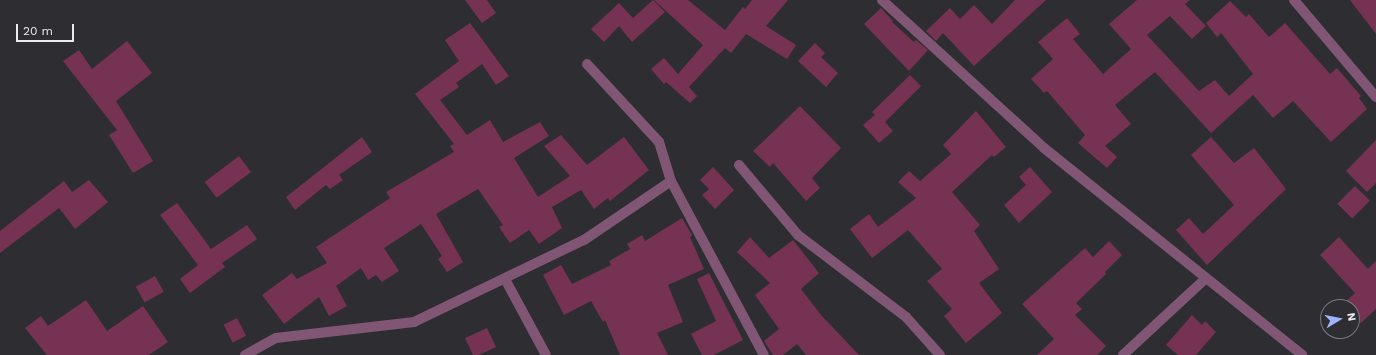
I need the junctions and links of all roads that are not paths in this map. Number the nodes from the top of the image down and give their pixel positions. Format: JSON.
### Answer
{"nodes":[{"id":1,"x":882,"y":0,"type":"edge"},
{"id":2,"x":1294,"y":0,"type":"edge"},
{"id":3,"x":587,"y":64,"type":"dead end"},
{"id":4,"x":1376,"y":97,"type":"edge"},
{"id":5,"x":739,"y":165,"type":"dead end"},
{"id":6,"x":671,"y":181,"type":"junction"},
{"id":7,"x":505,"y":279,"type":"junction"},
{"id":8,"x":1205,"y":279,"type":"junction"},
{"id":9,"x":245,"y":355,"type":"edge"},
{"id":10,"x":546,"y":355,"type":"edge"},
{"id":11,"x":764,"y":355,"type":"edge"},
{"id":12,"x":940,"y":355,"type":"edge"},
{"id":13,"x":1123,"y":355,"type":"edge"},
{"id":14,"x":1302,"y":355,"type":"edge"}],
"edges":[{"from":1,"to":8,"type":"street"},
{"from":2,"to":4,"type":"street"},
{"from":3,"to":6,"type":"street"},
{"from":5,"to":12,"type":"street"},
{"from":6,"to":7,"type":"street"},
{"from":6,"to":11,"type":"street"},
{"from":7,"to":9,"type":"street"},
{"from":7,"to":10,"type":"street"},
{"from":8,"to":13,"type":"street"},
{"from":8,"to":14,"type":"street"}]}
